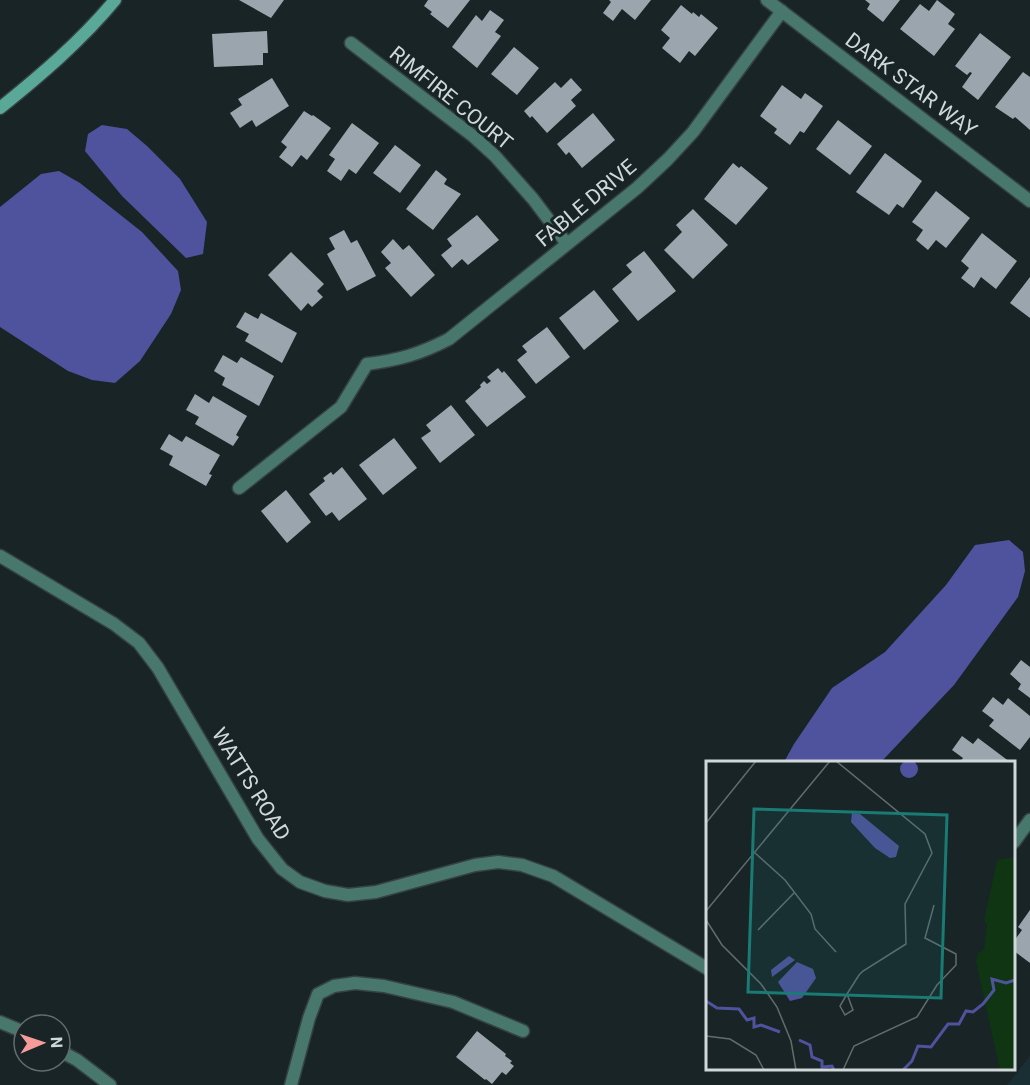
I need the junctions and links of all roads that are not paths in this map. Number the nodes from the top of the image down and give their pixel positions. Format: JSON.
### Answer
{"nodes":[{"id":1,"x":115,"y":0,"type":"edge"},
{"id":2,"x":767,"y":0,"type":"edge"},
{"id":3,"x":782,"y":11,"type":"junction"},
{"id":4,"x":351,"y":43,"type":"dead end"},
{"id":5,"x":0,"y":108,"type":"edge"},
{"id":6,"x":1030,"y":201,"type":"edge"},
{"id":7,"x":567,"y":244,"type":"junction"},
{"id":8,"x":239,"y":488,"type":"dead end"},
{"id":9,"x":2,"y":559,"type":"edge"},
{"id":10,"x":1030,"y":820,"type":"edge"},
{"id":11,"x":1015,"y":841,"type":"edge"},
{"id":12,"x":706,"y":968,"type":"edge"},
{"id":13,"x":523,"y":1031,"type":"dead end"},
{"id":14,"x":72,"y":1057,"type":"edge"},
{"id":15,"x":110,"y":1085,"type":"edge"},
{"id":16,"x":291,"y":1085,"type":"edge"}],
"edges":[{"from":1,"to":5,"type":"street"},
{"from":2,"to":3,"type":"street","name":"DARK STAR WAY"},
{"from":3,"to":6,"type":"street","name":"DARK STAR WAY"},
{"from":3,"to":7,"type":"street","name":"FABLE DRIVE"},
{"from":4,"to":7,"type":"street","name":"RIMFIRE COURT"},
{"from":7,"to":8,"type":"street","name":"FABLE DRIVE"},
{"from":9,"to":12,"type":"street","name":"WATTS ROAD"},
{"from":10,"to":11,"type":"street"},
{"from":13,"to":16,"type":"street"},
{"from":14,"to":15,"type":"street"}]}
